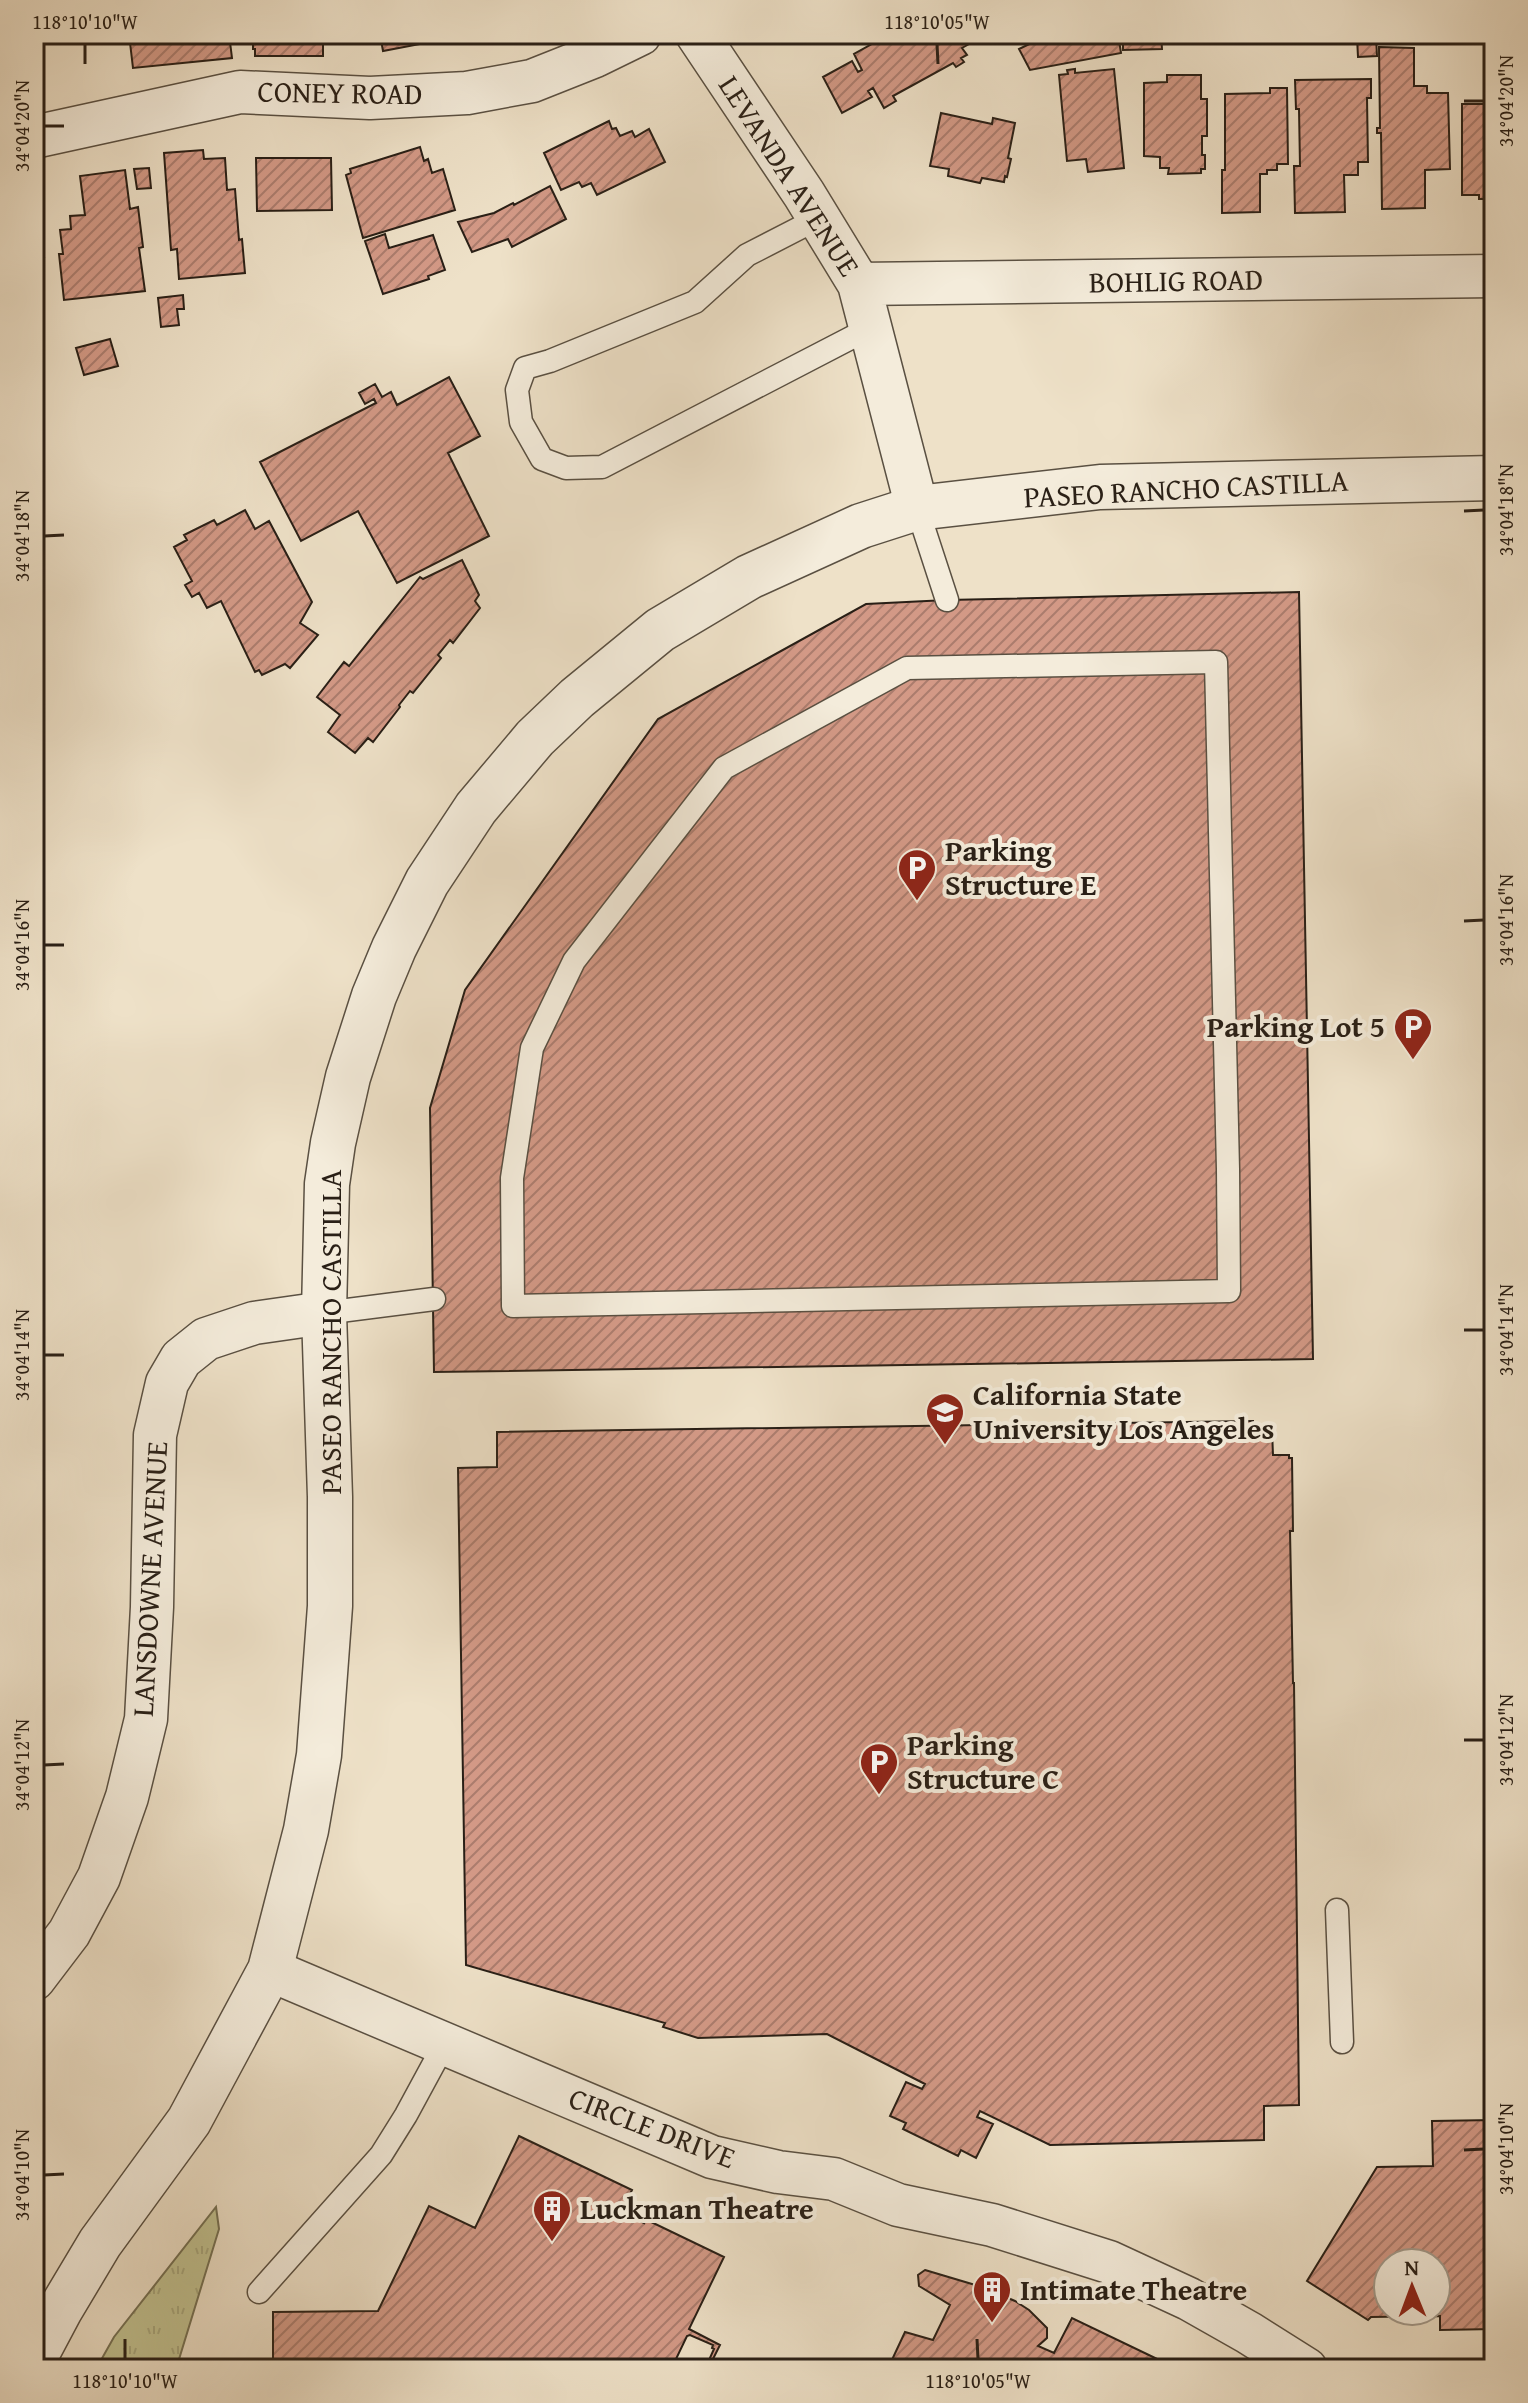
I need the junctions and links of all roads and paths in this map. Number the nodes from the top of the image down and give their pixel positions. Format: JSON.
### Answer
{"nodes":[{"id":1,"x":640,"y":34,"type":"edge"},
{"id":2,"x":697,"y":34,"type":"edge"},
{"id":3,"x":34,"y":137,"type":"edge"},
{"id":4,"x":819,"y":218,"type":"junction"},
{"id":5,"x":1494,"y":276,"type":"edge"},
{"id":6,"x":859,"y":284,"type":"junction"},
{"id":7,"x":870,"y":328,"type":"junction"},
{"id":8,"x":1494,"y":478,"type":"edge"},
{"id":9,"x":917,"y":508,"type":"junction"},
{"id":10,"x":947,"y":600,"type":"dead end"},
{"id":11,"x":1216,"y":662,"type":"joint"},
{"id":12,"x":434,"y":1299,"type":"dead end"},
{"id":13,"x":324,"y":1313,"type":"junction"},
{"id":14,"x":1337,"y":1910,"type":"dead end"},
{"id":15,"x":270,"y":1970,"type":"junction"},
{"id":16,"x":34,"y":1979,"type":"edge"},
{"id":17,"x":1342,"y":2042,"type":"dead end"},
{"id":18,"x":445,"y":2043,"type":"junction"},
{"id":19,"x":259,"y":2292,"type":"dead end"},
{"id":20,"x":34,"y":2359,"type":"edge"},
{"id":21,"x":1285,"y":2363,"type":"edge"}],
"edges":[{"from":1,"to":3,"type":"street","name":"CONEY ROAD"},
{"from":2,"to":4,"type":"street","name":"LEVANDA AVENUE"},
{"from":4,"to":6,"type":"street","name":"LEVANDA AVENUE"},
{"from":4,"to":7,"type":"lane"},
{"from":5,"to":6,"type":"street","name":"BOHLIG ROAD"},
{"from":6,"to":7,"type":"street","name":"LEVANDA AVENUE"},
{"from":7,"to":9,"type":"street","name":"LEVANDA AVENUE"},
{"from":8,"to":9,"type":"street","name":"PASEO RANCHO CASTILLA"},
{"from":9,"to":10,"type":"lane"},
{"from":9,"to":13,"type":"street","name":"PASEO RANCHO CASTILLA"},
{"from":11,"to":11,"type":"lane"},
{"from":12,"to":13,"type":"lane"},
{"from":13,"to":15,"type":"street","name":"PASEO RANCHO CASTILLA"},
{"from":13,"to":16,"type":"street","name":"LANSDOWNE AVENUE"},
{"from":14,"to":17,"type":"lane"},
{"from":15,"to":18,"type":"street","name":"CIRCLE DRIVE"},
{"from":15,"to":20,"type":"street","name":"PASEO RANCHO CASTILLA"},
{"from":18,"to":19,"type":"lane"},
{"from":18,"to":21,"type":"street","name":"CIRCLE DRIVE"}]}
